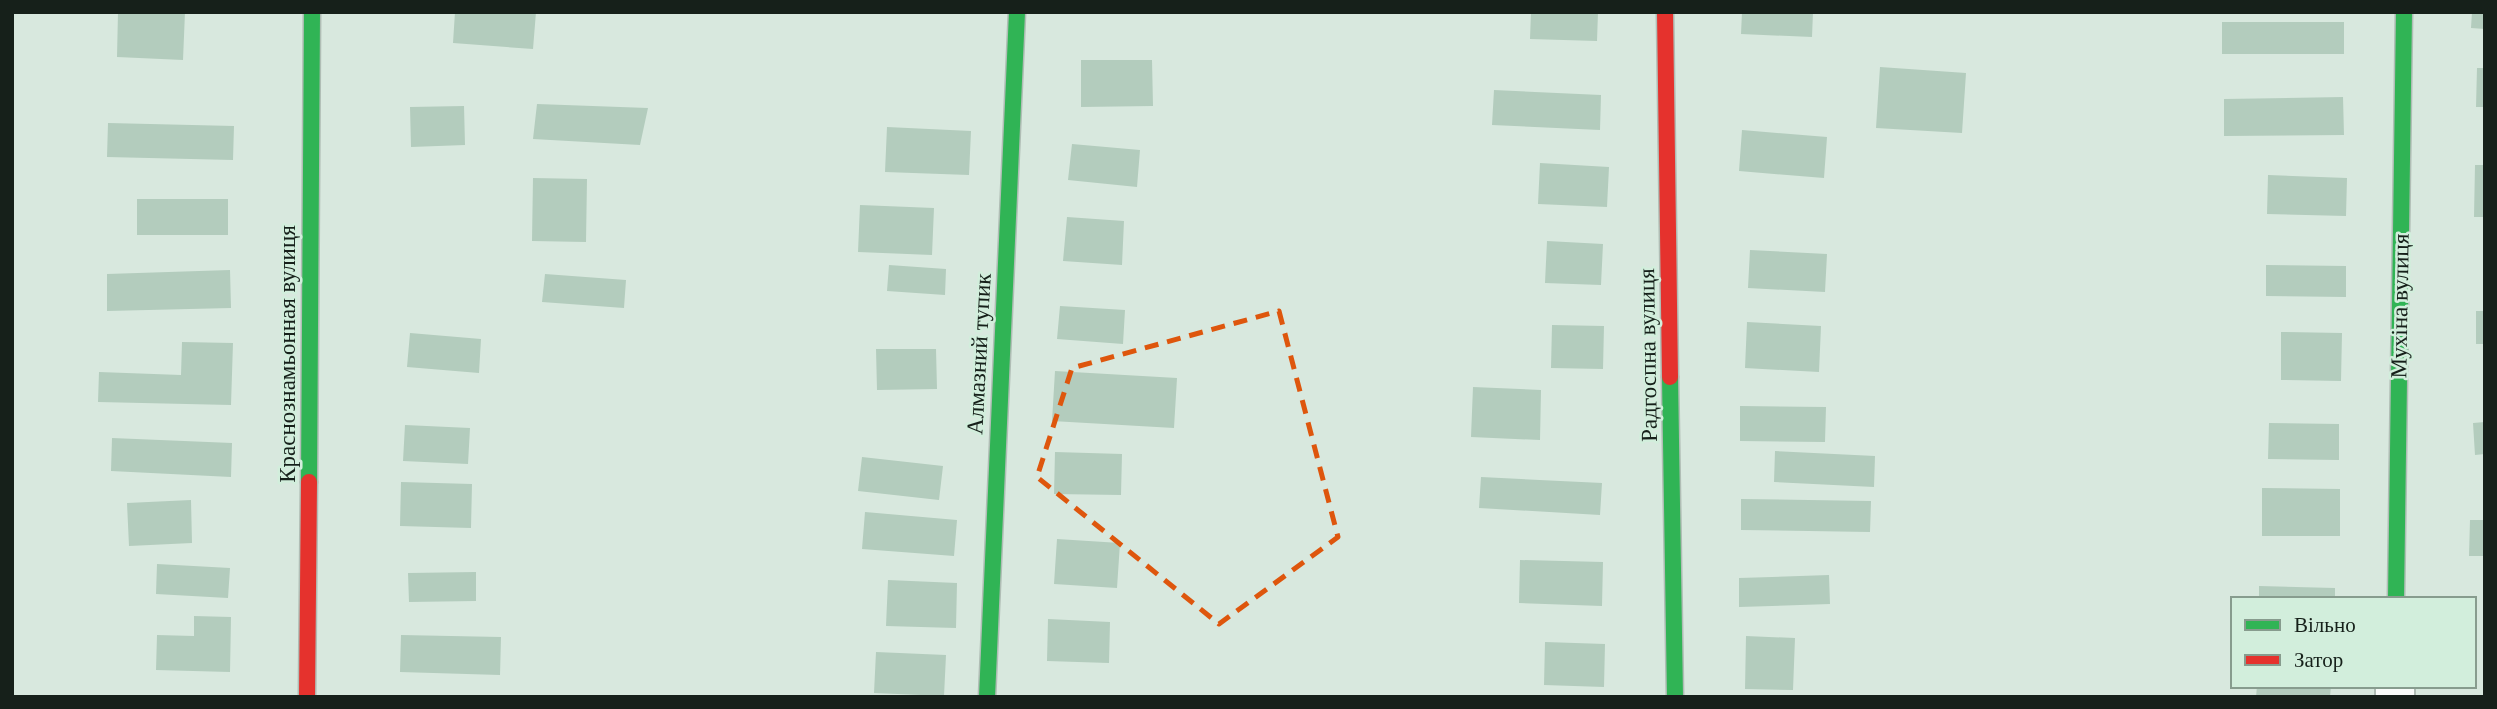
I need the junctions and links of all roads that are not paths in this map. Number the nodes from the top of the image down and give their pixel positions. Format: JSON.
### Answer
{"nodes":[{"id":1,"x":312,"y":12,"type":"edge"},
{"id":2,"x":1017,"y":12,"type":"edge"},
{"id":3,"x":1665,"y":12,"type":"edge"},
{"id":4,"x":2404,"y":12,"type":"edge"},
{"id":5,"x":2396,"y":597,"type":"edge"},
{"id":6,"x":307,"y":697,"type":"edge"},
{"id":7,"x":987,"y":697,"type":"edge"},
{"id":8,"x":1675,"y":697,"type":"edge"}],
"edges":[{"from":1,"to":6,"type":"street","name":"Краснознамьонная вулиця"},
{"from":2,"to":7,"type":"street","name":"Алмазний тупик"},
{"from":3,"to":8,"type":"street","name":"Радгоспна вулиця"},
{"from":4,"to":5,"type":"street","name":"Мухіна вулиця"}]}
